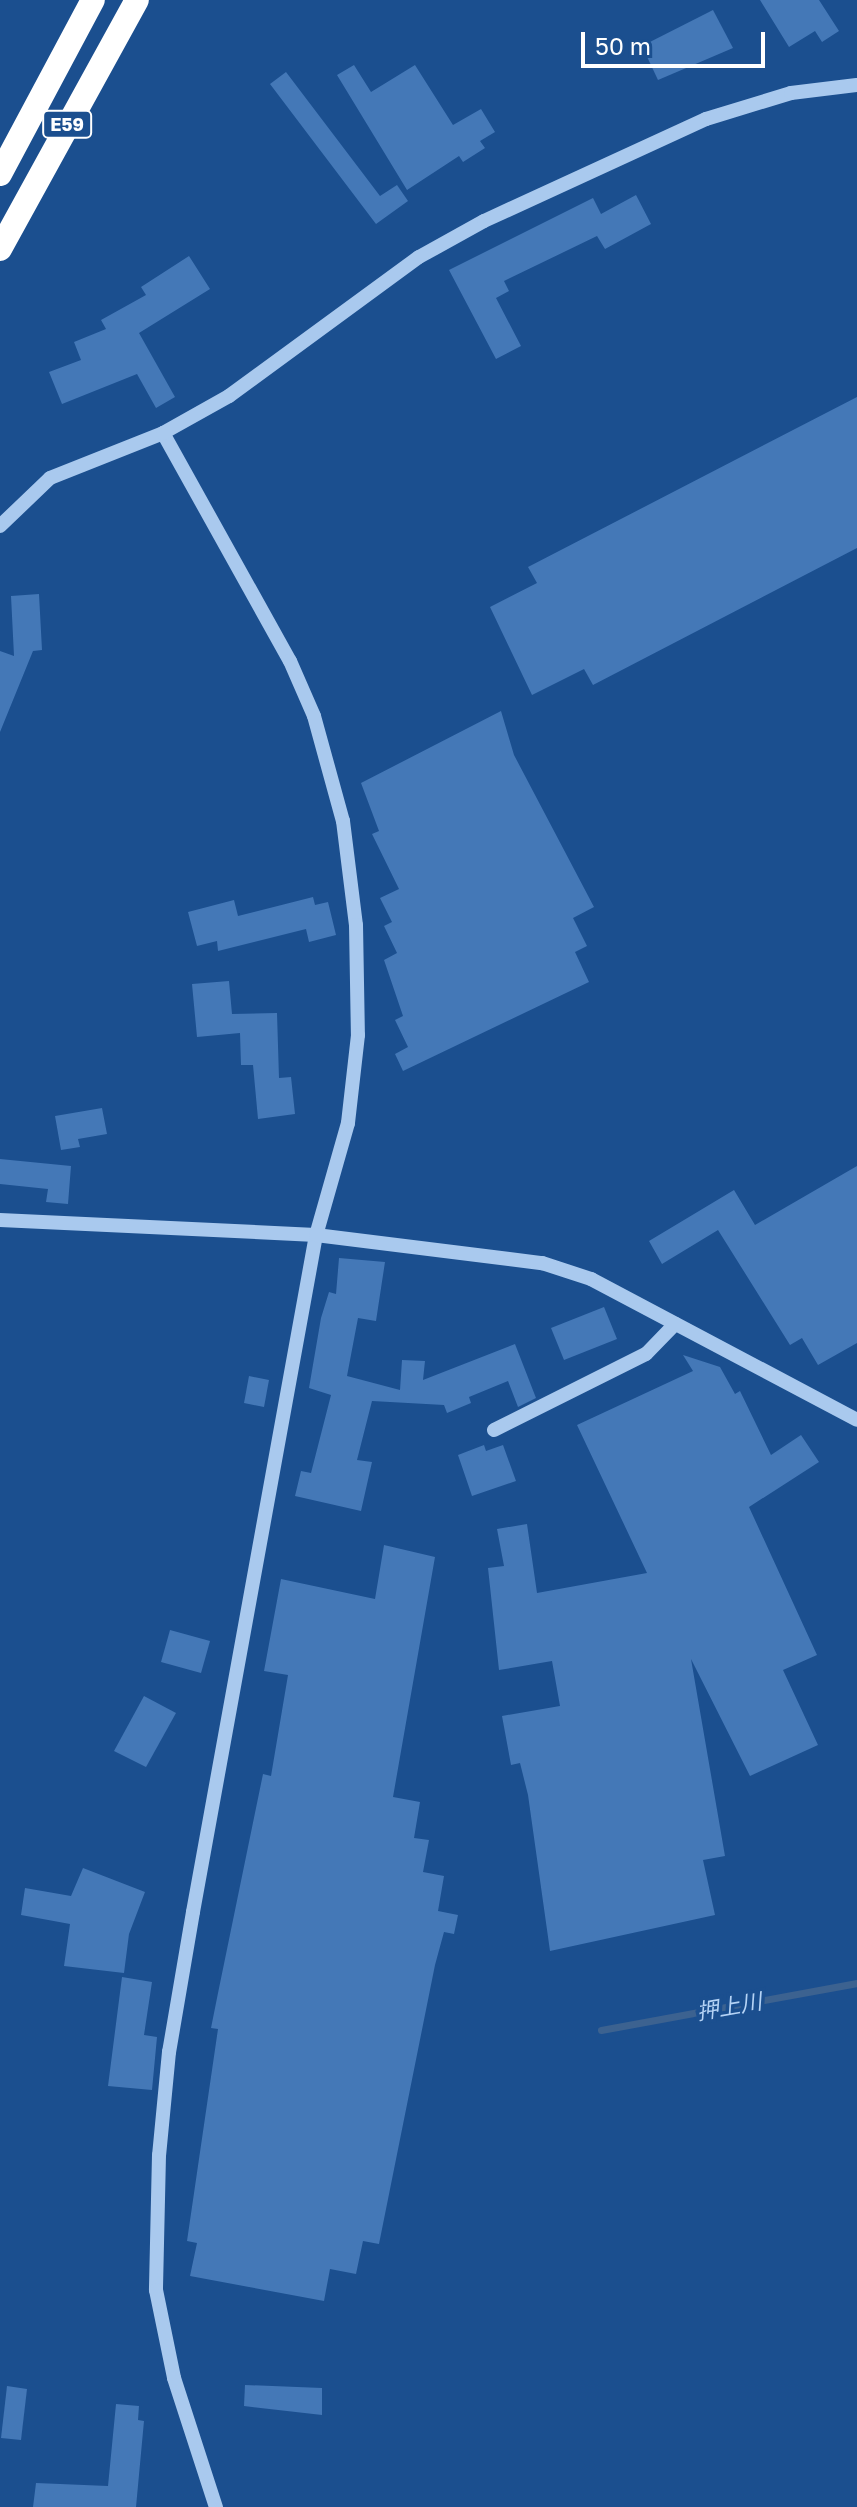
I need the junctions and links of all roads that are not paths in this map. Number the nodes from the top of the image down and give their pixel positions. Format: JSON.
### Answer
{"nodes":[{"id":1,"x":93,"y":0,"type":"edge"},
{"id":2,"x":137,"y":0,"type":"edge"},
{"id":3,"x":857,"y":85,"type":"edge"},
{"id":4,"x":0,"y":174,"type":"edge"},
{"id":5,"x":0,"y":249,"type":"edge"},
{"id":6,"x":163,"y":433,"type":"junction"},
{"id":7,"x":0,"y":526,"type":"edge"},
{"id":8,"x":0,"y":1220,"type":"edge"},
{"id":9,"x":316,"y":1235,"type":"junction"},
{"id":10,"x":675,"y":1324,"type":"junction"},
{"id":11,"x":857,"y":1420,"type":"edge"},
{"id":12,"x":494,"y":1430,"type":"dead end"},
{"id":13,"x":216,"y":2507,"type":"edge"}],
"edges":[{"from":1,"to":4,"type":"highway","number":"E59"},
{"from":2,"to":5,"type":"highway","number":"E59"},
{"from":3,"to":6,"type":"street"},
{"from":6,"to":7,"type":"street"},
{"from":6,"to":9,"type":"street"},
{"from":8,"to":9,"type":"street"},
{"from":9,"to":10,"type":"street"},
{"from":9,"to":13,"type":"street"},
{"from":10,"to":11,"type":"street"},
{"from":10,"to":12,"type":"street"}]}
